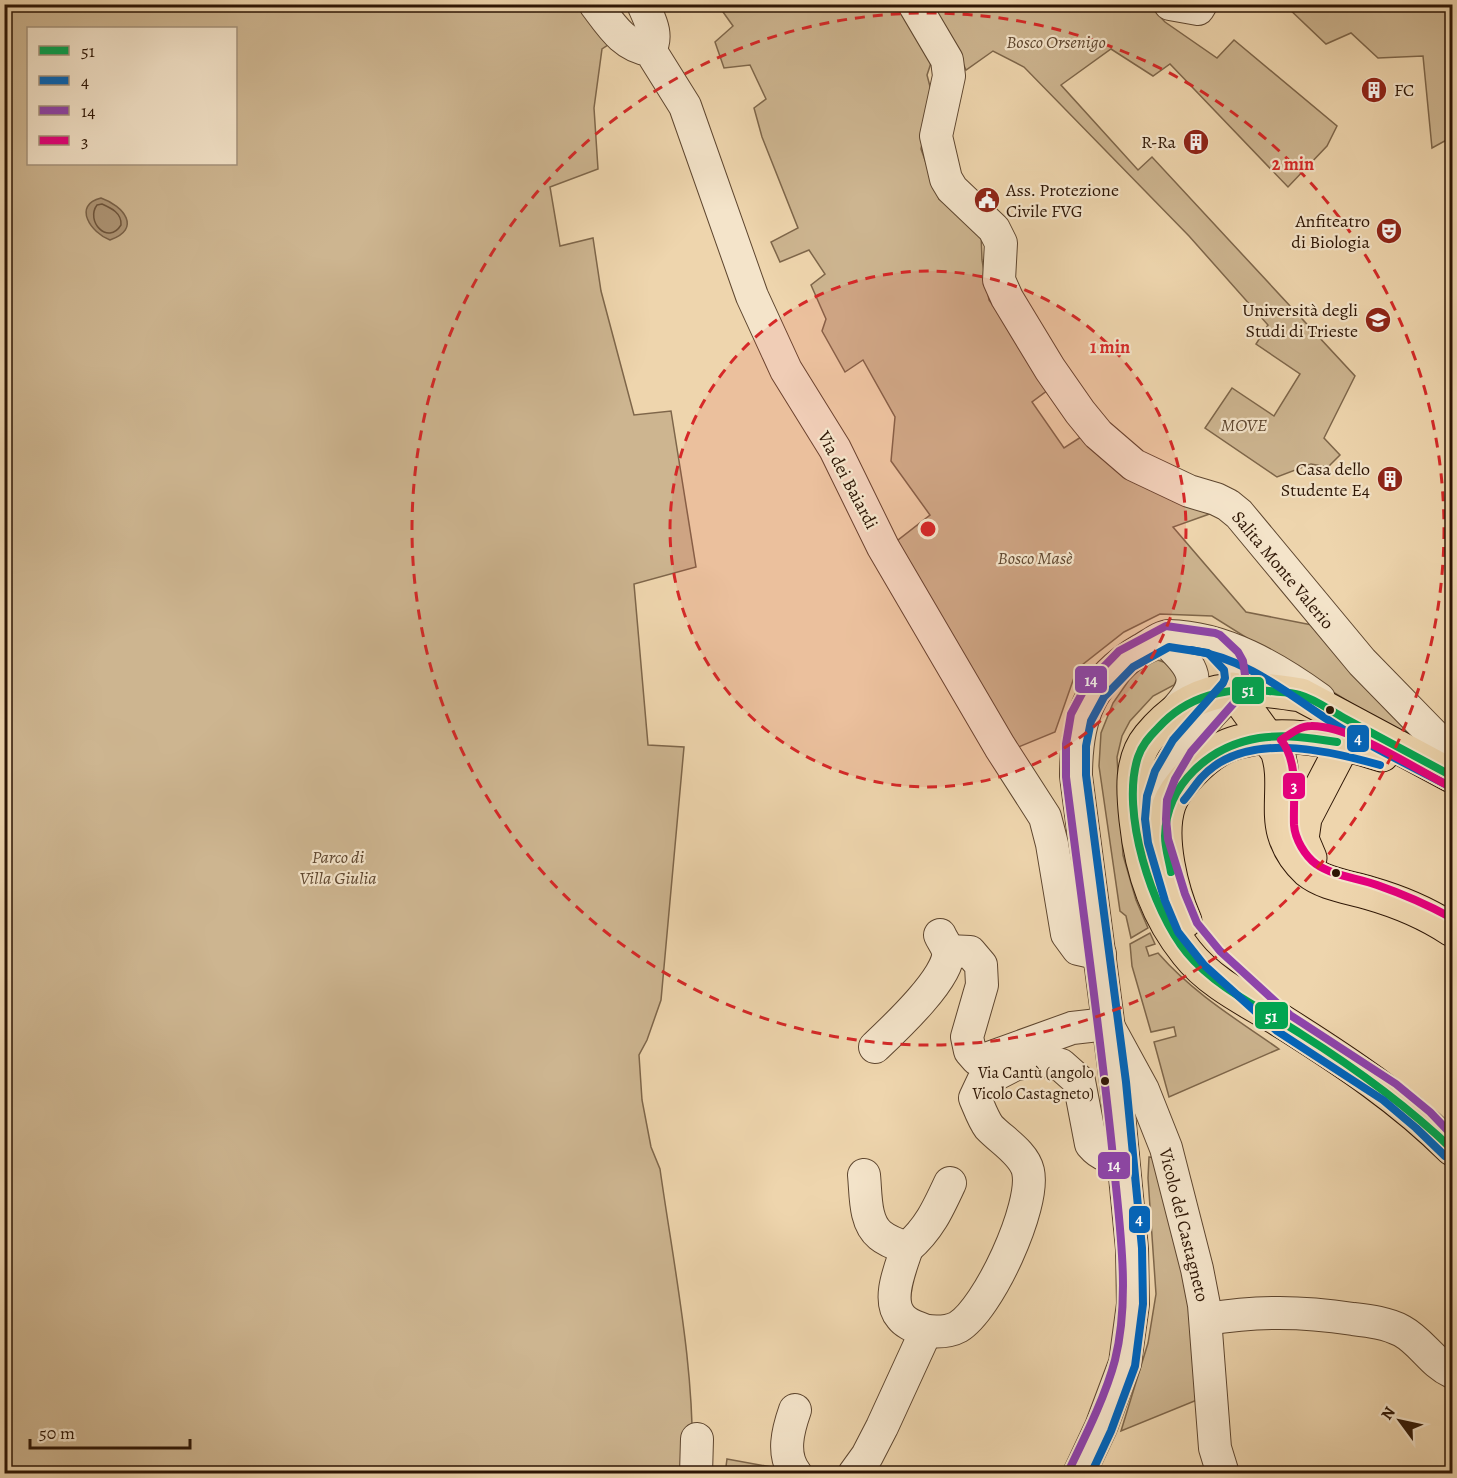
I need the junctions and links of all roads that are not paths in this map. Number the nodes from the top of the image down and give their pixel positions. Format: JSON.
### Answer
{"nodes":[{"id":1,"x":595,"y":4,"type":"edge"},
{"id":2,"x":643,"y":4,"type":"edge"},
{"id":3,"x":914,"y":4,"type":"edge"},
{"id":4,"x":1170,"y":4,"type":"edge"},
{"id":5,"x":1201,"y":4,"type":"edge"},
{"id":6,"x":650,"y":50,"type":"junction"},
{"id":7,"x":1213,"y":643,"type":"junction"},
{"id":8,"x":1173,"y":648,"type":"junction"},
{"id":9,"x":1141,"y":650,"type":"junction"},
{"id":10,"x":1232,"y":689,"type":"junction"},
{"id":11,"x":1176,"y":710,"type":"junction"},
{"id":12,"x":1349,"y":734,"type":"junction"},
{"id":13,"x":1266,"y":737,"type":"junction"},
{"id":14,"x":1452,"y":764,"type":"edge"},
{"id":15,"x":1452,"y":777,"type":"edge"},
{"id":16,"x":1324,"y":880,"type":"junction"},
{"id":17,"x":1175,"y":898,"type":"junction"},
{"id":18,"x":1452,"y":930,"type":"edge"},
{"id":19,"x":1100,"y":954,"type":"junction"},
{"id":20,"x":1284,"y":1023,"type":"junction"},
{"id":21,"x":1107,"y":1024,"type":"junction"},
{"id":22,"x":875,"y":1047,"type":"dead end"},
{"id":23,"x":1452,"y":1149,"type":"edge"},
{"id":24,"x":1123,"y":1156,"type":"junction"},
{"id":25,"x":864,"y":1175,"type":"dead end"},
{"id":26,"x":950,"y":1183,"type":"dead end"},
{"id":27,"x":907,"y":1248,"type":"junction"},
{"id":28,"x":1206,"y":1319,"type":"junction"},
{"id":29,"x":926,"y":1331,"type":"junction"},
{"id":30,"x":1452,"y":1372,"type":"edge"},
{"id":31,"x":795,"y":1410,"type":"dead end"},
{"id":32,"x":697,"y":1439,"type":"dead end"},
{"id":33,"x":696,"y":1473,"type":"edge"},
{"id":34,"x":795,"y":1473,"type":"edge"},
{"id":35,"x":854,"y":1473,"type":"edge"},
{"id":36,"x":1079,"y":1473,"type":"edge"},
{"id":37,"x":1223,"y":1473,"type":"edge"}],
"edges":[{"from":1,"to":6,"type":"street"},
{"from":2,"to":6,"type":"street"},
{"from":3,"to":14,"type":"street","name":"Salita Monte Valerio"},
{"from":4,"to":5,"type":"street"},
{"from":6,"to":19,"type":"street","name":"Via dei Baiardi"},
{"from":7,"to":9,"type":"street"},
{"from":7,"to":10,"type":"street"},
{"from":7,"to":12,"type":"street"},
{"from":8,"to":9,"type":"street"},
{"from":8,"to":10,"type":"street"},
{"from":8,"to":11,"type":"street"},
{"from":9,"to":19,"type":"street"},
{"from":10,"to":11,"type":"main road"},
{"from":10,"to":12,"type":"main road"},
{"from":10,"to":13,"type":"main road"},
{"from":10,"to":17,"type":"street"},
{"from":11,"to":20,"type":"main road"},
{"from":12,"to":13,"type":"main road"},
{"from":12,"to":15,"type":"main road"},
{"from":12,"to":16,"type":"main road"},
{"from":13,"to":16,"type":"main road"},
{"from":13,"to":17,"type":"main road"},
{"from":16,"to":18,"type":"main road"},
{"from":17,"to":20,"type":"main road"},
{"from":19,"to":21,"type":"street"},
{"from":20,"to":23,"type":"main road"},
{"from":21,"to":22,"type":"street"},
{"from":21,"to":24,"type":"street"},
{"from":21,"to":28,"type":"street","name":"Vicolo del Castagneto"},
{"from":24,"to":29,"type":"street"},
{"from":24,"to":36,"type":"street"},
{"from":25,"to":27,"type":"street"},
{"from":26,"to":27,"type":"street"},
{"from":27,"to":29,"type":"street"},
{"from":28,"to":30,"type":"street"},
{"from":28,"to":37,"type":"street","name":"Vicolo del Castagneto"},
{"from":29,"to":35,"type":"street"},
{"from":31,"to":34,"type":"street"},
{"from":32,"to":33,"type":"street"}]}
